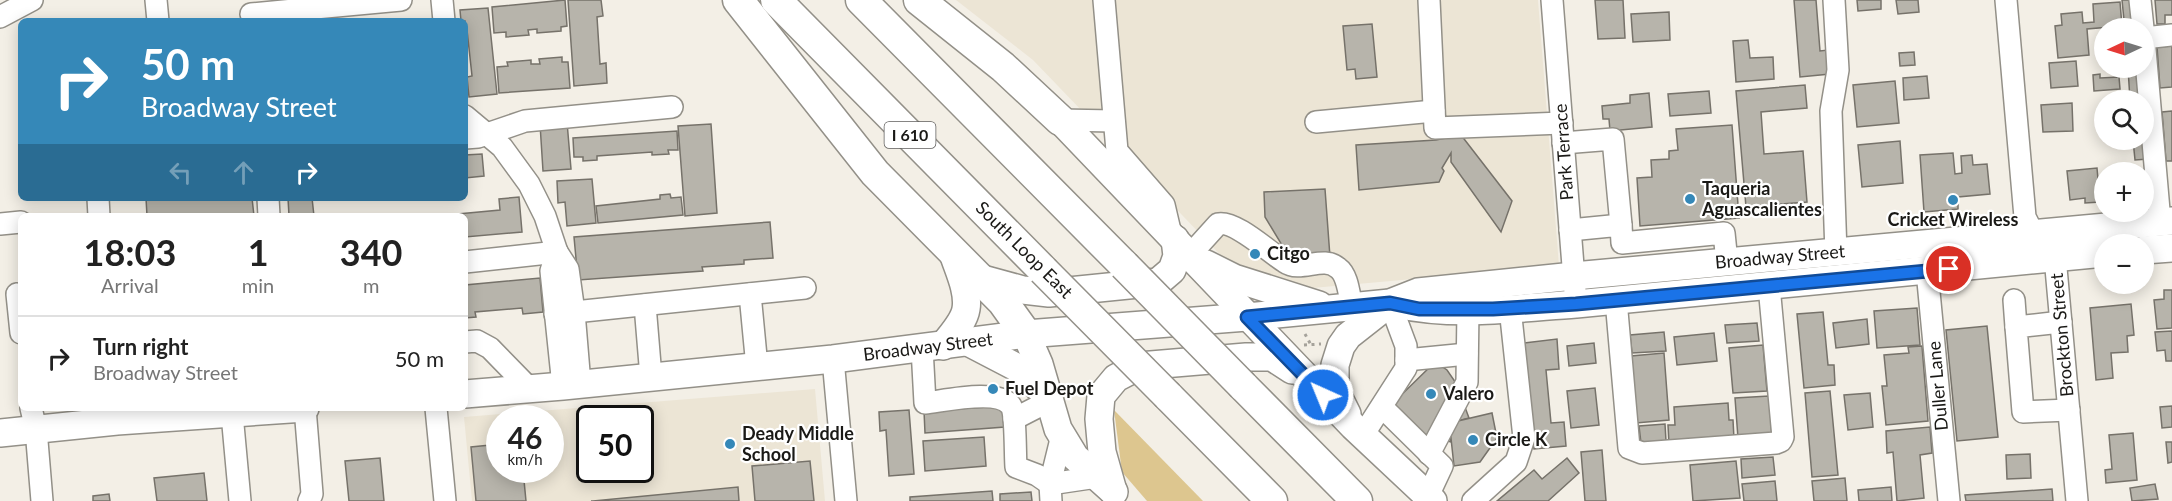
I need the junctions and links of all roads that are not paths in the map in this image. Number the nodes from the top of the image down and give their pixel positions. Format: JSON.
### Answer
{"nodes":[{"id":1,"x":33,"y":0,"type":"edge"},
{"id":2,"x":156,"y":0,"type":"edge"},
{"id":3,"x":400,"y":0,"type":"edge"},
{"id":4,"x":442,"y":0,"type":"edge"},
{"id":5,"x":738,"y":0,"type":"edge"},
{"id":6,"x":776,"y":0,"type":"edge"},
{"id":7,"x":861,"y":0,"type":"edge"},
{"id":8,"x":919,"y":0,"type":"edge"},
{"id":9,"x":1104,"y":0,"type":"edge"},
{"id":10,"x":1429,"y":0,"type":"edge"},
{"id":11,"x":1552,"y":0,"type":"edge"},
{"id":12,"x":1834,"y":0,"type":"edge"},
{"id":13,"x":2006,"y":0,"type":"edge"},
{"id":14,"x":2140,"y":0,"type":"edge"},
{"id":15,"x":251,"y":12,"type":"edge"},
{"id":16,"x":0,"y":17,"type":"edge"},
{"id":17,"x":158,"y":18,"type":"edge"},
{"id":18,"x":444,"y":18,"type":"edge"},
{"id":19,"x":2142,"y":18,"type":"edge"},
{"id":20,"x":2172,"y":34,"type":"edge"},
{"id":21,"x":2154,"y":37,"type":"edge"},
{"id":22,"x":2150,"y":78,"type":"edge"},
{"id":23,"x":672,"y":106,"type":"dead end"},
{"id":24,"x":1434,"y":111,"type":"junction"},
{"id":25,"x":468,"y":118,"type":"edge"},
{"id":26,"x":1060,"y":120,"type":"junction"},
{"id":27,"x":1113,"y":121,"type":"junction"},
{"id":28,"x":1316,"y":122,"type":"dead end"},
{"id":29,"x":487,"y":133,"type":"junction"},
{"id":30,"x":1563,"y":133,"type":"junction"},
{"id":31,"x":468,"y":137,"type":"edge"},
{"id":32,"x":2164,"y":173,"type":"edge"},
{"id":33,"x":2166,"y":221,"type":"edge"},
{"id":34,"x":18,"y":222,"type":"edge"},
{"id":35,"x":0,"y":224,"type":"edge"},
{"id":36,"x":1620,"y":225,"type":"junction"},
{"id":37,"x":1570,"y":230,"type":"junction"},
{"id":38,"x":2034,"y":235,"type":"junction"},
{"id":39,"x":1179,"y":244,"type":"junction"},
{"id":40,"x":2172,"y":248,"type":"edge"},
{"id":41,"x":2154,"y":249,"type":"edge"},
{"id":42,"x":556,"y":252,"type":"junction"},
{"id":43,"x":953,"y":252,"type":"junction"},
{"id":44,"x":1836,"y":253,"type":"junction"},
{"id":45,"x":2094,"y":254,"type":"edge"},
{"id":46,"x":2055,"y":257,"type":"junction"},
{"id":47,"x":468,"y":262,"type":"edge"},
{"id":48,"x":1727,"y":262,"type":"junction"},
{"id":49,"x":1287,"y":264,"type":"junction"},
{"id":50,"x":1927,"y":271,"type":"junction"},
{"id":51,"x":1574,"y":276,"type":"junction"},
{"id":52,"x":979,"y":278,"type":"junction"},
{"id":53,"x":1769,"y":286,"type":"junction"},
{"id":54,"x":805,"y":288,"type":"dead end"},
{"id":55,"x":750,"y":294,"type":"junction"},
{"id":56,"x":13,"y":295,"type":"edge"},
{"id":57,"x":1285,"y":295,"type":"junction"},
{"id":58,"x":1616,"y":300,"type":"junction"},
{"id":59,"x":2014,"y":300,"type":"dead end"},
{"id":60,"x":1390,"y":303,"type":"junction"},
{"id":61,"x":1576,"y":304,"type":"junction"},
{"id":62,"x":645,"y":305,"type":"junction"},
{"id":63,"x":1342,"y":308,"type":"junction"},
{"id":64,"x":1510,"y":308,"type":"junction"},
{"id":65,"x":1468,"y":309,"type":"junction"},
{"id":66,"x":565,"y":313,"type":"junction"},
{"id":67,"x":1247,"y":317,"type":"junction"},
{"id":68,"x":18,"y":319,"type":"edge"},
{"id":69,"x":2061,"y":322,"type":"junction"},
{"id":70,"x":2016,"y":327,"type":"junction"},
{"id":71,"x":1026,"y":334,"type":"junction"},
{"id":72,"x":468,"y":342,"type":"edge"},
{"id":73,"x":945,"y":346,"type":"junction"},
{"id":74,"x":1467,"y":354,"type":"junction"},
{"id":75,"x":833,"y":359,"type":"junction"},
{"id":76,"x":1406,"y":360,"type":"junction"},
{"id":77,"x":757,"y":367,"type":"junction"},
{"id":78,"x":651,"y":377,"type":"junction"},
{"id":79,"x":1308,"y":380,"type":"junction"},
{"id":80,"x":571,"y":385,"type":"junction"},
{"id":81,"x":530,"y":388,"type":"junction"},
{"id":82,"x":468,"y":394,"type":"edge"},
{"id":83,"x":1048,"y":398,"type":"junction"},
{"id":84,"x":1382,"y":407,"type":"junction"},
{"id":85,"x":2069,"y":410,"type":"junction"},
{"id":86,"x":264,"y":411,"type":"edge"},
{"id":87,"x":297,"y":411,"type":"edge"},
{"id":88,"x":436,"y":411,"type":"edge"},
{"id":89,"x":116,"y":414,"type":"edge"},
{"id":90,"x":232,"y":414,"type":"junction"},
{"id":91,"x":33,"y":419,"type":"edge"},
{"id":92,"x":1014,"y":419,"type":"junction"},
{"id":93,"x":1358,"y":431,"type":"junction"},
{"id":94,"x":0,"y":433,"type":"edge"},
{"id":95,"x":1062,"y":435,"type":"junction"},
{"id":96,"x":1429,"y":454,"type":"junction"},
{"id":97,"x":1110,"y":490,"type":"edge"},
{"id":98,"x":1051,"y":492,"type":"edge"},
{"id":99,"x":1431,"y":499,"type":"edge"},
{"id":100,"x":42,"y":501,"type":"edge"},
{"id":101,"x":240,"y":501,"type":"edge"},
{"id":102,"x":309,"y":501,"type":"edge"},
{"id":103,"x":445,"y":501,"type":"edge"},
{"id":104,"x":846,"y":501,"type":"edge"},
{"id":105,"x":1272,"y":501,"type":"edge"},
{"id":106,"x":1357,"y":501,"type":"edge"},
{"id":107,"x":1473,"y":501,"type":"edge"},
{"id":108,"x":1949,"y":501,"type":"edge"},
{"id":109,"x":2077,"y":501,"type":"edge"}],
"edges":[{"from":1,"to":16,"type":"street"},
{"from":2,"to":17,"type":"street"},
{"from":3,"to":15,"type":"street"},
{"from":4,"to":18,"type":"street"},
{"from":5,"to":43,"type":"highway"},
{"from":6,"to":105,"type":"highway","name":"South Loop East","number":"I 610","bridge":true},
{"from":7,"to":106,"type":"highway","bridge":true},
{"from":8,"to":26,"type":"highway"},
{"from":9,"to":27,"type":"street"},
{"from":10,"to":24,"type":"street"},
{"from":11,"to":30,"type":"street","name":"Park Terrace"},
{"from":12,"to":44,"type":"street"},
{"from":13,"to":38,"type":"street","name":"Brockton Street"},
{"from":14,"to":19,"type":"street"},
{"from":20,"to":21,"type":"street"},
{"from":22,"to":32,"type":"street"},
{"from":23,"to":29,"type":"street"},
{"from":24,"to":28,"type":"street"},
{"from":24,"to":30,"type":"street"},
{"from":25,"to":29,"type":"street"},
{"from":26,"to":27,"type":"street"},
{"from":26,"to":39,"type":"main road"},
{"from":27,"to":39,"type":"street"},
{"from":29,"to":31,"type":"street"},
{"from":29,"to":42,"type":"street"},
{"from":30,"to":36,"type":"street"},
{"from":30,"to":37,"type":"street","name":"Park Terrace"},
{"from":32,"to":33,"type":"street"},
{"from":33,"to":38,"type":"main road","name":"Broadway Street"},
{"from":34,"to":35,"type":"street"},
{"from":36,"to":37,"type":"street"},
{"from":36,"to":48,"type":"street"},
{"from":37,"to":51,"type":"street","name":"Park Terrace"},
{"from":38,"to":44,"type":"main road","name":"Broadway Street"},
{"from":38,"to":46,"type":"street","name":"Brockton Street"},
{"from":39,"to":49,"type":"street"},
{"from":39,"to":52,"type":"main road"},
{"from":39,"to":57,"type":"main road"},
{"from":39,"to":67,"type":"main road"},
{"from":40,"to":41,"type":"main road"},
{"from":42,"to":47,"type":"street"},
{"from":42,"to":66,"type":"street"},
{"from":43,"to":52,"type":"highway"},
{"from":43,"to":73,"type":"main road"},
{"from":44,"to":48,"type":"main road","name":"Broadway Street"},
{"from":45,"to":46,"type":"main road","name":"Broadway Street"},
{"from":46,"to":50,"type":"main road","name":"Broadway Street"},
{"from":46,"to":69,"type":"street","name":"Brockton Street"},
{"from":48,"to":51,"type":"main road","name":"Broadway Street"},
{"from":49,"to":57,"type":"street"},
{"from":49,"to":63,"type":"street"},
{"from":50,"to":53,"type":"main road","name":"Broadway Street"},
{"from":50,"to":108,"type":"street","name":"Duller Lane"},
{"from":51,"to":60,"type":"main road","name":"Broadway Street"},
{"from":51,"to":61,"type":"street","name":"Park Terrace"},
{"from":52,"to":71,"type":"highway"},
{"from":53,"to":58,"type":"main road","name":"Broadway Street"},
{"from":53,"to":58,"type":"street"},
{"from":54,"to":55,"type":"street"},
{"from":55,"to":62,"type":"street"},
{"from":55,"to":77,"type":"street"},
{"from":56,"to":68,"type":"street"},
{"from":57,"to":63,"type":"main road"},
{"from":58,"to":61,"type":"main road","name":"Broadway Street"},
{"from":59,"to":70,"type":"street"},
{"from":60,"to":63,"type":"main road","name":"Broadway Street"},
{"from":60,"to":65,"type":"main road","name":"Broadway Street"},
{"from":60,"to":76,"type":"street"},
{"from":60,"to":93,"type":"main road"},
{"from":61,"to":64,"type":"main road","name":"Broadway Street"},
{"from":62,"to":66,"type":"street"},
{"from":62,"to":78,"type":"street"},
{"from":63,"to":67,"type":"main road","name":"Broadway Street"},
{"from":64,"to":65,"type":"main road","name":"Broadway Street"},
{"from":64,"to":107,"type":"street"},
{"from":65,"to":74,"type":"street"},
{"from":66,"to":80,"type":"street"},
{"from":67,"to":71,"type":"main road","name":"Broadway Street"},
{"from":67,"to":79,"type":"main road"},
{"from":69,"to":70,"type":"street"},
{"from":69,"to":85,"type":"street","name":"Brockton Street"},
{"from":70,"to":85,"type":"street"},
{"from":71,"to":73,"type":"main road","name":"Broadway Street"},
{"from":71,"to":83,"type":"main road"},
{"from":72,"to":81,"type":"street"},
{"from":73,"to":75,"type":"main road","name":"Broadway Street"},
{"from":73,"to":83,"type":"main road"},
{"from":73,"to":92,"type":"street"},
{"from":74,"to":76,"type":"street"},
{"from":74,"to":96,"type":"street"},
{"from":75,"to":77,"type":"main road","name":"Broadway Street"},
{"from":75,"to":104,"type":"street"},
{"from":76,"to":84,"type":"street"},
{"from":77,"to":78,"type":"main road","name":"Broadway Street"},
{"from":78,"to":80,"type":"main road","name":"Broadway Street"},
{"from":79,"to":93,"type":"main road"},
{"from":79,"to":97,"type":"main road"},
{"from":80,"to":81,"type":"main road","name":"Broadway Street"},
{"from":81,"to":82,"type":"main road","name":"Broadway Street"},
{"from":83,"to":92,"type":"street"},
{"from":83,"to":95,"type":"main road"},
{"from":84,"to":93,"type":"street"},
{"from":84,"to":96,"type":"street"},
{"from":85,"to":109,"type":"street","name":"Brockton Street"},
{"from":86,"to":90,"type":"main road"},
{"from":87,"to":102,"type":"street"},
{"from":88,"to":103,"type":"street"},
{"from":89,"to":90,"type":"main road"},
{"from":89,"to":91,"type":"main road"},
{"from":90,"to":101,"type":"street"},
{"from":91,"to":94,"type":"main road"},
{"from":91,"to":100,"type":"street"},
{"from":92,"to":98,"type":"street"},
{"from":93,"to":99,"type":"main road"},
{"from":95,"to":97,"type":"main road"},
{"from":95,"to":98,"type":"street"},
{"from":96,"to":99,"type":"street"},
{"from":97,"to":98,"type":"street"}]}
